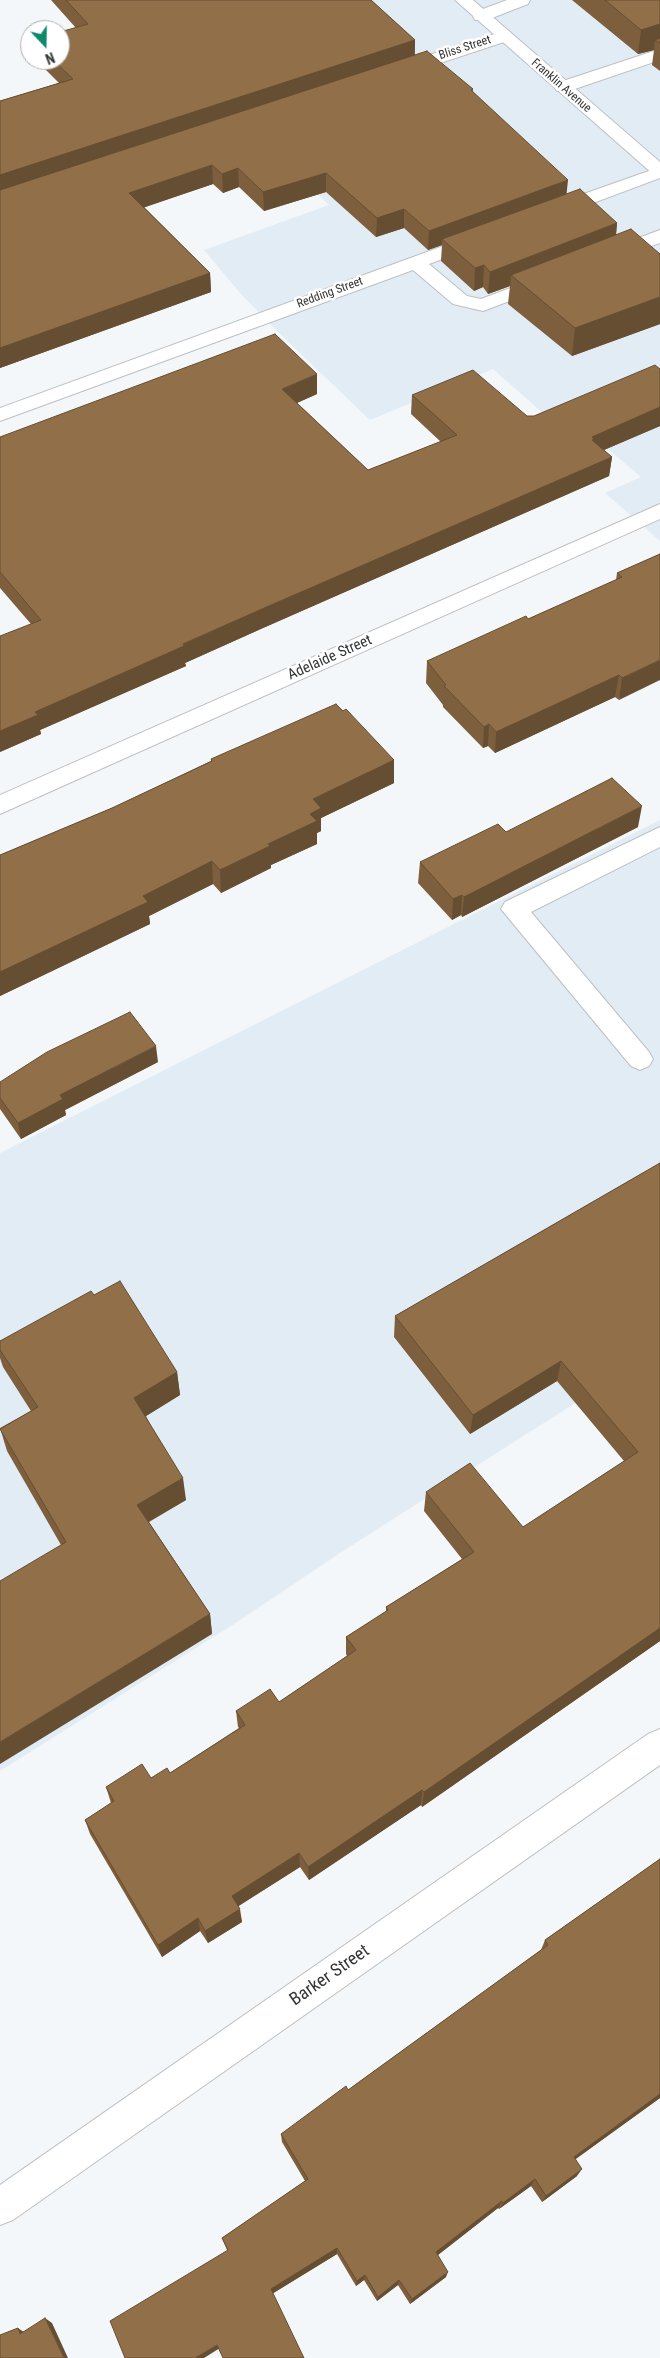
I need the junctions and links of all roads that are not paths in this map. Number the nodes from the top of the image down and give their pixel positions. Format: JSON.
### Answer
{"nodes":[{"id":1,"x":463,"y":0,"type":"edge"},
{"id":2,"x":522,"y":0,"type":"edge"},
{"id":3,"x":481,"y":16,"type":"junction"},
{"id":4,"x":504,"y":36,"type":"junction"},
{"id":5,"x":660,"y":54,"type":"edge"},
{"id":6,"x":382,"y":76,"type":"edge"},
{"id":7,"x":563,"y":87,"type":"junction"},
{"id":8,"x":660,"y":171,"type":"edge"},
{"id":9,"x":533,"y":218,"type":"edge"},
{"id":10,"x":497,"y":232,"type":"edge"},
{"id":11,"x":660,"y":236,"type":"edge"},
{"id":12,"x":595,"y":261,"type":"edge"},
{"id":13,"x":415,"y":262,"type":"junction"},
{"id":14,"x":558,"y":276,"type":"edge"},
{"id":15,"x":0,"y":415,"type":"edge"},
{"id":16,"x":660,"y":511,"type":"edge"},
{"id":17,"x":0,"y":805,"type":"edge"},
{"id":18,"x":660,"y":836,"type":"edge"},
{"id":19,"x":640,"y":1058,"type":"dead end"},
{"id":20,"x":660,"y":1745,"type":"edge"},
{"id":21,"x":0,"y":2207,"type":"edge"}],
"edges":[{"from":1,"to":3,"type":"street","name":"Franklin Avenue"},
{"from":2,"to":3,"type":"street"},
{"from":3,"to":4,"type":"street","name":"Franklin Avenue"},
{"from":4,"to":6,"type":"street","name":"Bliss Street"},
{"from":4,"to":7,"type":"street","name":"Franklin Avenue"},
{"from":5,"to":7,"type":"street"},
{"from":7,"to":8,"type":"street","name":"Franklin Avenue"},
{"from":8,"to":9,"type":"street"},
{"from":10,"to":13,"type":"street","name":"Redding Street"},
{"from":11,"to":12,"type":"street"},
{"from":13,"to":14,"type":"street"},
{"from":13,"to":15,"type":"street","name":"Redding Street"},
{"from":16,"to":17,"type":"street","name":"Adelaide Street"},
{"from":18,"to":19,"type":"street"},
{"from":20,"to":21,"type":"street","name":"Barker Street"}]}
